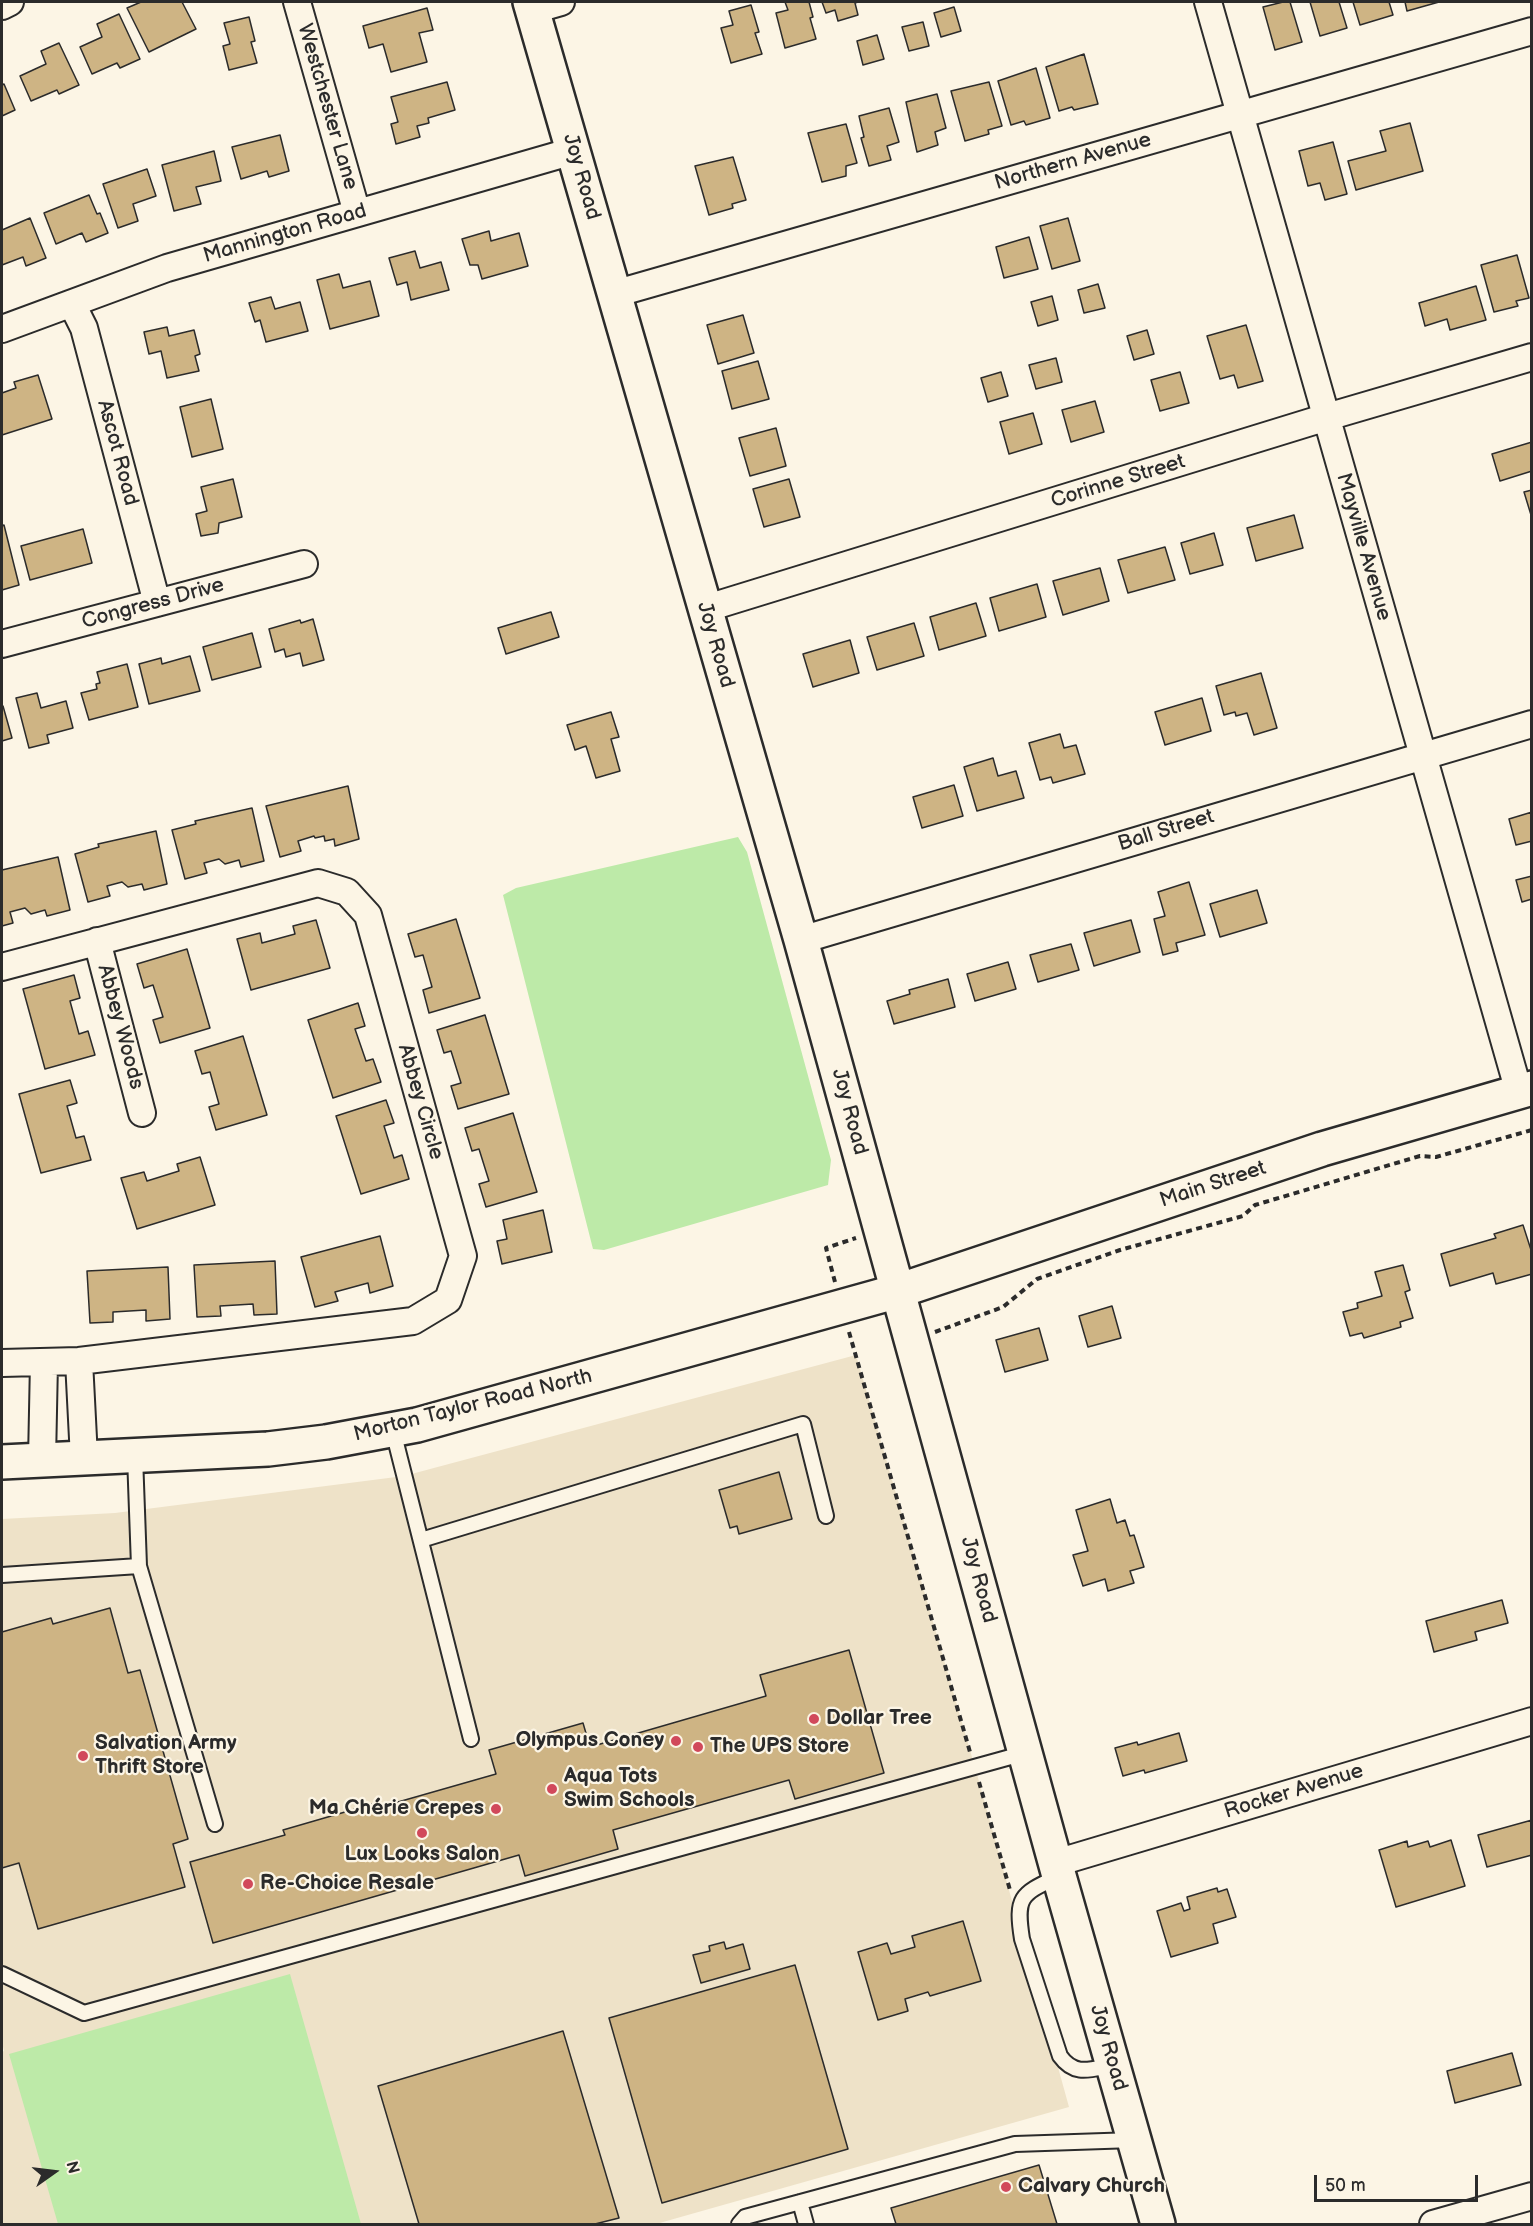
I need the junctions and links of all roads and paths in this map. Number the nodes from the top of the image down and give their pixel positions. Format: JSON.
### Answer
{"nodes":[{"id":1,"x":10,"y":2,"type":"edge"},
{"id":2,"x":297,"y":2,"type":"edge"},
{"id":3,"x":1208,"y":2,"type":"edge"},
{"id":4,"x":541,"y":4,"type":"edge"},
{"id":5,"x":2,"y":6,"type":"edge"},
{"id":6,"x":1532,"y":31,"type":"edge"},
{"id":7,"x":1240,"y":114,"type":"junction"},
{"id":8,"x":573,"y":151,"type":"junction"},
{"id":9,"x":357,"y":213,"type":"junction"},
{"id":10,"x":614,"y":294,"type":"junction"},
{"id":11,"x":72,"y":304,"type":"junction"},
{"id":12,"x":2,"y":329,"type":"edge"},
{"id":13,"x":1532,"y":357,"type":"edge"},
{"id":14,"x":1327,"y":417,"type":"junction"},
{"id":15,"x":304,"y":564,"type":"dead end"},
{"id":16,"x":157,"y":603,"type":"junction"},
{"id":17,"x":704,"y":609,"type":"junction"},
{"id":18,"x":2,"y":644,"type":"edge"},
{"id":19,"x":1532,"y":724,"type":"edge"},
{"id":20,"x":1422,"y":755,"type":"junction"},
{"id":21,"x":801,"y":940,"type":"junction"},
{"id":22,"x":97,"y":941,"type":"junction"},
{"id":23,"x":2,"y":966,"type":"edge"},
{"id":24,"x":1525,"y":1090,"type":"edge"},
{"id":25,"x":142,"y":1113,"type":"dead end"},
{"id":26,"x":1532,"y":1130,"type":"edge"},
{"id":27,"x":857,"y":1238,"type":"dead end"},
{"id":28,"x":831,"y":1269,"type":"dead end"},
{"id":29,"x":898,"y":1291,"type":"junction"},
{"id":30,"x":849,"y":1333,"type":"dead end"},
{"id":31,"x":912,"y":1340,"type":"junction"},
{"id":32,"x":79,"y":1361,"type":"junction"},
{"id":33,"x":44,"y":1362,"type":"junction"},
{"id":34,"x":2,"y":1363,"type":"edge"},
{"id":35,"x":393,"y":1431,"type":"junction"},
{"id":36,"x":135,"y":1455,"type":"junction"},
{"id":37,"x":84,"y":1458,"type":"junction"},
{"id":38,"x":42,"y":1460,"type":"junction"},
{"id":39,"x":2,"y":1462,"type":"edge"},
{"id":40,"x":826,"y":1516,"type":"dead end"},
{"id":41,"x":421,"y":1540,"type":"junction"},
{"id":42,"x":139,"y":1566,"type":"junction"},
{"id":43,"x":2,"y":1575,"type":"edge"},
{"id":44,"x":1532,"y":1721,"type":"edge"},
{"id":45,"x":471,"y":1739,"type":"dead end"},
{"id":46,"x":969,"y":1748,"type":"dead end"},
{"id":47,"x":1025,"y":1753,"type":"junction"},
{"id":48,"x":978,"y":1778,"type":"dead end"},
{"id":49,"x":214,"y":1824,"type":"dead end"},
{"id":50,"x":1058,"y":1869,"type":"junction"},
{"id":51,"x":1019,"y":1919,"type":"junction"},
{"id":52,"x":2,"y":1974,"type":"edge"},
{"id":53,"x":1113,"y":2065,"type":"junction"},
{"id":54,"x":1134,"y":2140,"type":"junction"},
{"id":55,"x":1532,"y":2196,"type":"edge"},
{"id":56,"x":800,"y":2202,"type":"junction"},
{"id":57,"x":744,"y":2222,"type":"edge"},
{"id":58,"x":806,"y":2224,"type":"edge"},
{"id":59,"x":1158,"y":2224,"type":"edge"},
{"id":60,"x":1433,"y":2224,"type":"edge"}],
"edges":[{"from":1,"to":5,"type":"street"},
{"from":2,"to":9,"type":"street","name":"Westchester Lane"},
{"from":3,"to":7,"type":"street","name":"Mayville Avenue"},
{"from":4,"to":8,"type":"street","name":"Joy Road"},
{"from":6,"to":7,"type":"street","name":"Northern Avenue"},
{"from":7,"to":10,"type":"street","name":"Northern Avenue"},
{"from":7,"to":14,"type":"street","name":"Mayville Avenue"},
{"from":8,"to":9,"type":"street","name":"Mannington Road"},
{"from":8,"to":10,"type":"street","name":"Joy Road"},
{"from":9,"to":11,"type":"street","name":"Mannington Road"},
{"from":10,"to":17,"type":"street","name":"Joy Road"},
{"from":11,"to":12,"type":"street","name":"Mannington Road"},
{"from":11,"to":16,"type":"street","name":"Ascot Road"},
{"from":13,"to":14,"type":"street","name":"Corinne Street"},
{"from":14,"to":17,"type":"street","name":"Corinne Street"},
{"from":14,"to":20,"type":"street","name":"Mayville Avenue"},
{"from":15,"to":16,"type":"street","name":"Congress Drive"},
{"from":16,"to":18,"type":"street","name":"Congress Drive"},
{"from":17,"to":21,"type":"street","name":"Joy Road"},
{"from":19,"to":20,"type":"street","name":"Ball Street"},
{"from":20,"to":21,"type":"street","name":"Ball Street"},
{"from":20,"to":24,"type":"street","name":"Mayville Avenue"},
{"from":21,"to":29,"type":"street","name":"Joy Road"},
{"from":22,"to":23,"type":"street","name":"Abbey Circle"},
{"from":22,"to":25,"type":"street","name":"Abbey Woods"},
{"from":22,"to":32,"type":"street","name":"Abbey Circle"},
{"from":24,"to":29,"type":"street","name":"Main Street"},
{"from":26,"to":31,"type":"path"},
{"from":27,"to":28,"type":"path"},
{"from":29,"to":31,"type":"street","name":"Joy Road"},
{"from":29,"to":35,"type":"street","name":"Morton Taylor Road North"},
{"from":30,"to":46,"type":"path"},
{"from":31,"to":47,"type":"street","name":"Joy Road"},
{"from":32,"to":33,"type":"street","name":"Abbey Circle"},
{"from":32,"to":37,"type":"street"},
{"from":33,"to":34,"type":"street","name":"Abbey Circle"},
{"from":33,"to":38,"type":"street"},
{"from":35,"to":36,"type":"street","name":"Morton Taylor Road North"},
{"from":35,"to":41,"type":"lane"},
{"from":36,"to":37,"type":"street","name":"Morton Taylor Road North"},
{"from":36,"to":42,"type":"lane"},
{"from":37,"to":38,"type":"street","name":"Morton Taylor Road North"},
{"from":38,"to":39,"type":"street","name":"Morton Taylor Road North"},
{"from":40,"to":41,"type":"lane"},
{"from":41,"to":45,"type":"lane"},
{"from":42,"to":43,"type":"lane"},
{"from":42,"to":49,"type":"lane"},
{"from":44,"to":50,"type":"street","name":"Rocker Avenue"},
{"from":47,"to":50,"type":"street","name":"Joy Road"},
{"from":47,"to":52,"type":"lane"},
{"from":48,"to":51,"type":"path"},
{"from":50,"to":51,"type":"lane"},
{"from":50,"to":53,"type":"street","name":"Joy Road"},
{"from":51,"to":53,"type":"lane"},
{"from":53,"to":54,"type":"street","name":"Joy Road"},
{"from":54,"to":56,"type":"lane"},
{"from":54,"to":59,"type":"street","name":"Joy Road"},
{"from":55,"to":60,"type":"street"},
{"from":56,"to":57,"type":"lane"},
{"from":56,"to":58,"type":"lane"}]}
